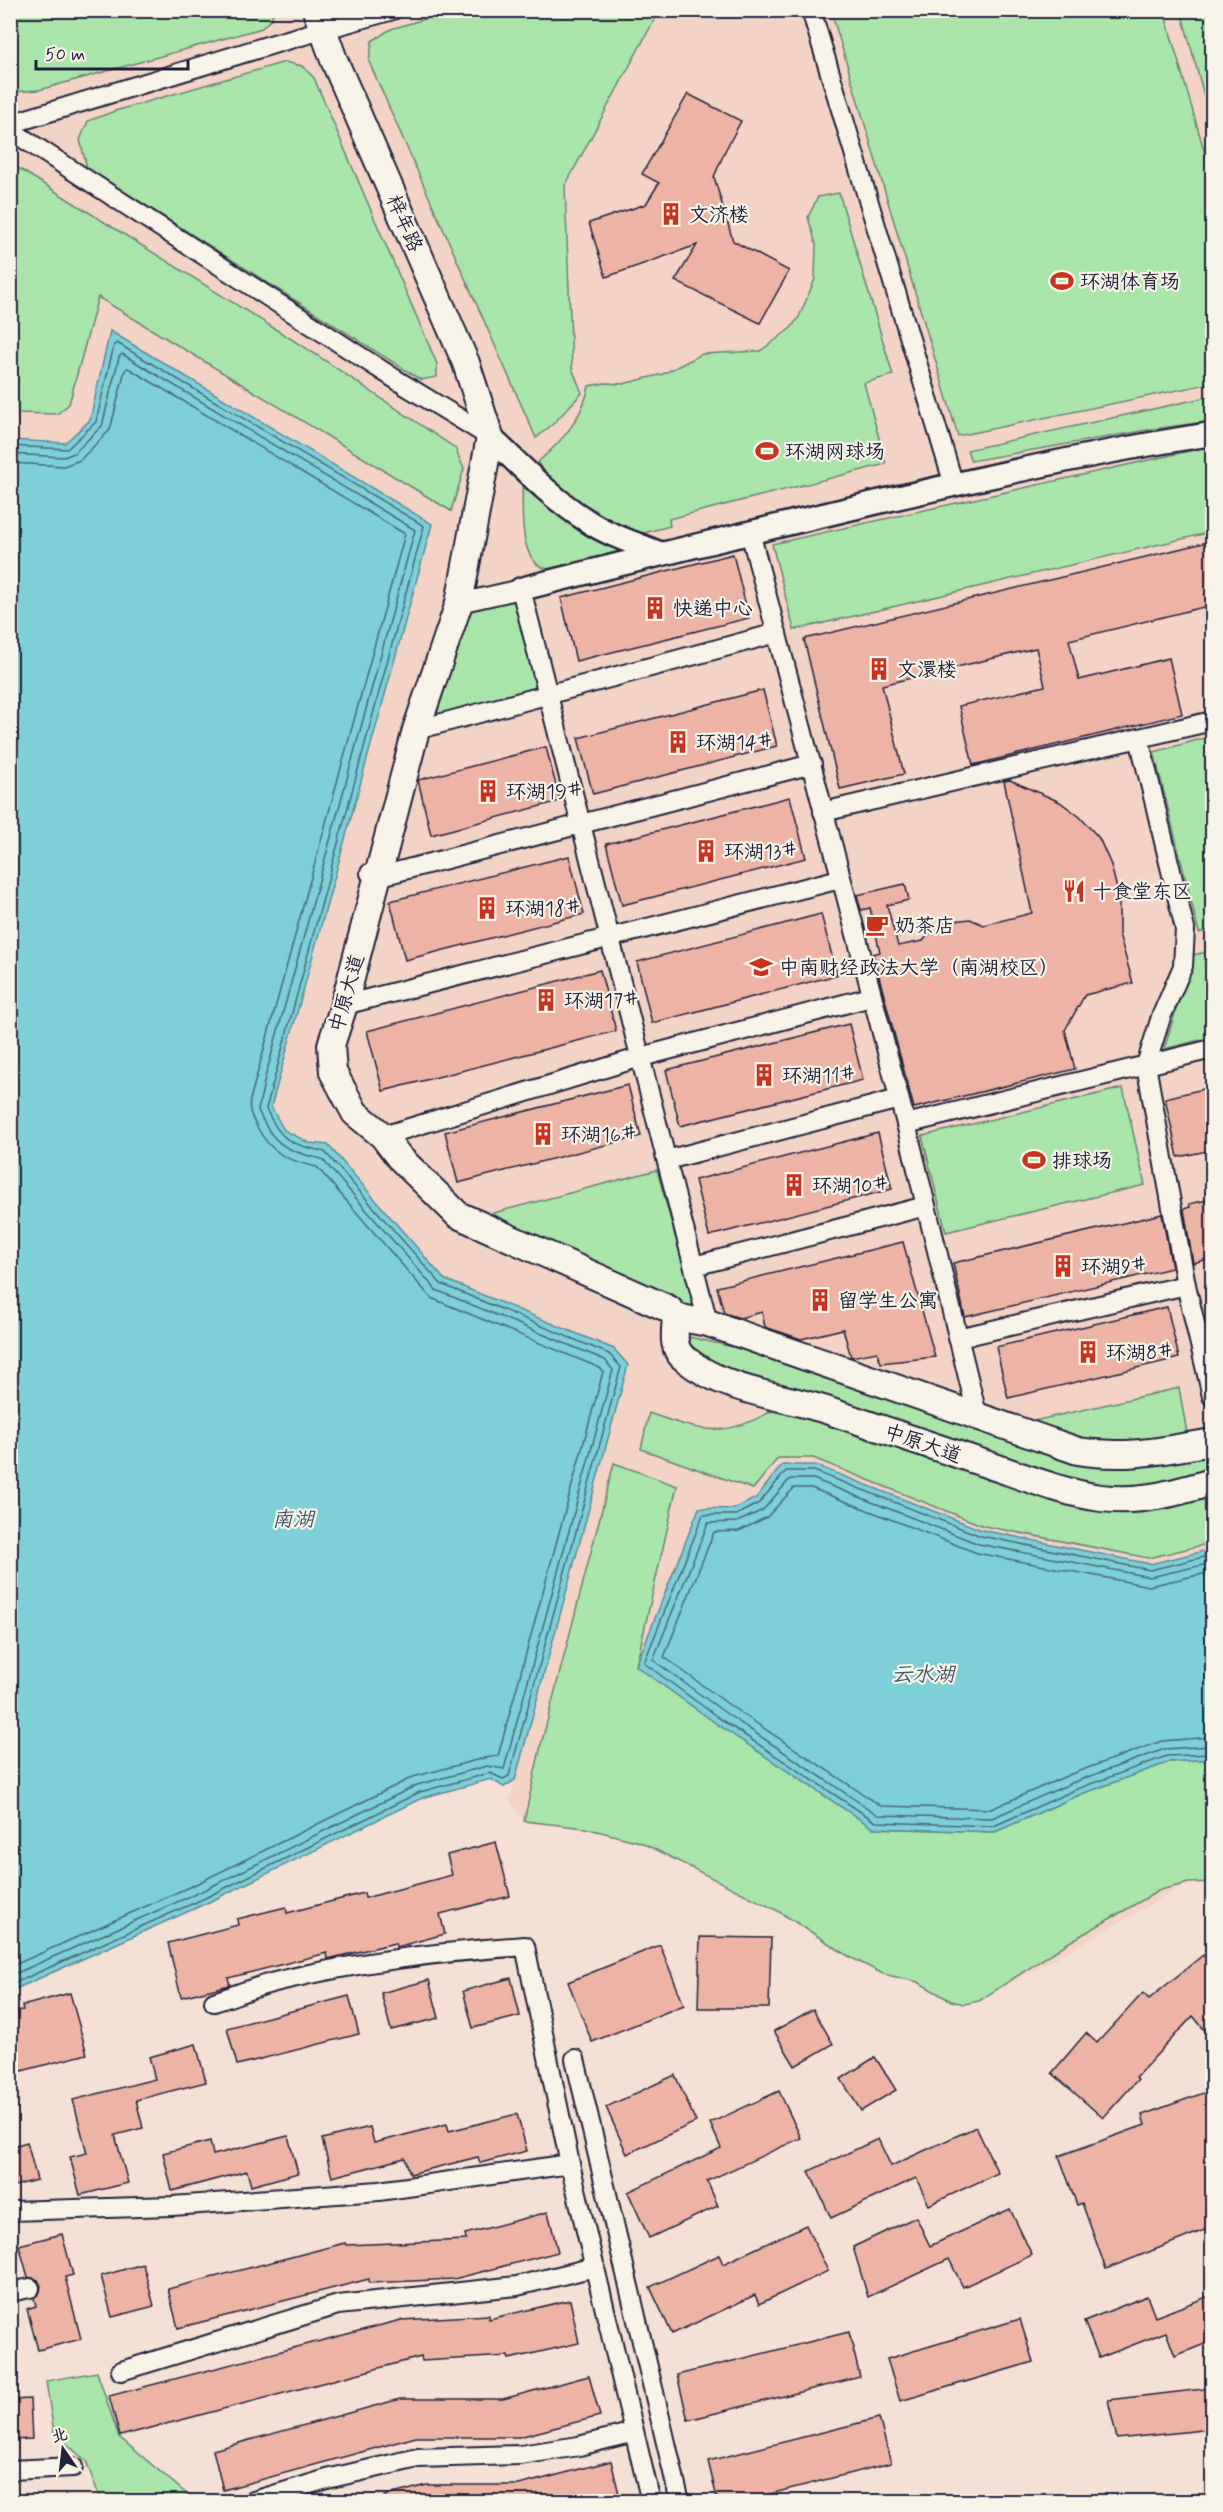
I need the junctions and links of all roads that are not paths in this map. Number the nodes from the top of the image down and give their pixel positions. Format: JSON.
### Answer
{"nodes":[{"id":1,"x":393,"y":10,"type":"edge"},
{"id":2,"x":811,"y":10,"type":"edge"},
{"id":3,"x":320,"y":20,"type":"edge"},
{"id":4,"x":10,"y":124,"type":"edge"},
{"id":5,"x":10,"y":130,"type":"edge"},
{"id":6,"x":1212,"y":434,"type":"edge"},
{"id":7,"x":490,"y":437,"type":"junction"},
{"id":8,"x":954,"y":484,"type":"junction"},
{"id":9,"x":750,"y":532,"type":"junction"},
{"id":10,"x":659,"y":553,"type":"junction"},
{"id":11,"x":521,"y":589,"type":"junction"},
{"id":12,"x":459,"y":603,"type":"junction"},
{"id":13,"x":777,"y":633,"type":"junction"},
{"id":14,"x":548,"y":695,"type":"junction"},
{"id":15,"x":1212,"y":721,"type":"edge"},
{"id":16,"x":416,"y":730,"type":"junction"},
{"id":17,"x":1139,"y":738,"type":"junction"},
{"id":18,"x":812,"y":764,"type":"junction"},
{"id":19,"x":823,"y":812,"type":"junction"},
{"id":20,"x":581,"y":825,"type":"junction"},
{"id":21,"x":371,"y":874,"type":"junction"},
{"id":22,"x":840,"y":879,"type":"junction"},
{"id":23,"x":610,"y":938,"type":"junction"},
{"id":24,"x":871,"y":997,"type":"junction"},
{"id":25,"x":344,"y":1005,"type":"junction"},
{"id":26,"x":1212,"y":1049,"type":"edge"},
{"id":27,"x":641,"y":1058,"type":"junction"},
{"id":28,"x":1146,"y":1065,"type":"junction"},
{"id":29,"x":899,"y":1099,"type":"junction"},
{"id":30,"x":906,"y":1124,"type":"junction"},
{"id":31,"x":383,"y":1136,"type":"junction"},
{"id":32,"x":667,"y":1160,"type":"junction"},
{"id":33,"x":926,"y":1206,"type":"junction"},
{"id":34,"x":694,"y":1266,"type":"junction"},
{"id":35,"x":1186,"y":1285,"type":"junction"},
{"id":36,"x":676,"y":1317,"type":"junction"},
{"id":37,"x":708,"y":1323,"type":"junction"},
{"id":38,"x":958,"y":1338,"type":"junction"},
{"id":39,"x":1212,"y":1396,"type":"edge"},
{"id":40,"x":978,"y":1418,"type":"junction"},
{"id":41,"x":1212,"y":1442,"type":"edge"},
{"id":42,"x":1212,"y":1482,"type":"edge"},
{"id":43,"x":214,"y":2002,"type":"dead end"},
{"id":44,"x":575,"y":2059,"type":"dead end"},
{"id":45,"x":570,"y":2164,"type":"junction"},
{"id":46,"x":10,"y":2211,"type":"edge"},
{"id":47,"x":595,"y":2267,"type":"junction"},
{"id":48,"x":30,"y":2288,"type":"dead end"},
{"id":49,"x":10,"y":2292,"type":"edge"},
{"id":50,"x":121,"y":2371,"type":"dead end"},
{"id":51,"x":634,"y":2432,"type":"junction"},
{"id":52,"x":74,"y":2466,"type":"dead end"},
{"id":53,"x":10,"y":2470,"type":"edge"},
{"id":54,"x":250,"y":2502,"type":"edge"},
{"id":55,"x":651,"y":2502,"type":"edge"},
{"id":56,"x":680,"y":2502,"type":"edge"}],
"edges":[{"from":1,"to":3,"type":"street"},
{"from":2,"to":8,"type":"street"},
{"from":3,"to":4,"type":"street"},
{"from":3,"to":7,"type":"main road","name":"梓年路"},
{"from":5,"to":7,"type":"street"},
{"from":6,"to":8,"type":"street"},
{"from":7,"to":10,"type":"street"},
{"from":7,"to":12,"type":"main road","name":"中原大道"},
{"from":8,"to":9,"type":"street"},
{"from":9,"to":10,"type":"street"},
{"from":9,"to":13,"type":"street"},
{"from":10,"to":11,"type":"street"},
{"from":11,"to":12,"type":"street"},
{"from":11,"to":14,"type":"street"},
{"from":12,"to":16,"type":"main road","name":"中原大道"},
{"from":13,"to":14,"type":"street"},
{"from":13,"to":18,"type":"street"},
{"from":14,"to":16,"type":"street"},
{"from":14,"to":20,"type":"street"},
{"from":15,"to":17,"type":"street"},
{"from":16,"to":21,"type":"main road","name":"中原大道"},
{"from":17,"to":19,"type":"street"},
{"from":17,"to":28,"type":"street"},
{"from":18,"to":19,"type":"street"},
{"from":18,"to":20,"type":"street"},
{"from":19,"to":22,"type":"street"},
{"from":20,"to":21,"type":"street"},
{"from":20,"to":23,"type":"street"},
{"from":21,"to":25,"type":"main road","name":"中原大道"},
{"from":22,"to":23,"type":"street"},
{"from":22,"to":24,"type":"street"},
{"from":23,"to":25,"type":"street"},
{"from":23,"to":27,"type":"street"},
{"from":24,"to":27,"type":"street"},
{"from":24,"to":29,"type":"street"},
{"from":25,"to":31,"type":"main road","name":"中原大道"},
{"from":26,"to":28,"type":"street"},
{"from":27,"to":31,"type":"street"},
{"from":27,"to":32,"type":"street"},
{"from":28,"to":30,"type":"street"},
{"from":28,"to":35,"type":"street"},
{"from":29,"to":30,"type":"street"},
{"from":29,"to":32,"type":"street"},
{"from":30,"to":33,"type":"street"},
{"from":31,"to":36,"type":"main road","name":"中原大道"},
{"from":32,"to":34,"type":"street"},
{"from":33,"to":34,"type":"street"},
{"from":33,"to":38,"type":"street"},
{"from":34,"to":37,"type":"street"},
{"from":35,"to":38,"type":"street"},
{"from":35,"to":39,"type":"street"},
{"from":36,"to":37,"type":"main road","name":"中原大道"},
{"from":36,"to":42,"type":"main road","name":"中原大道"},
{"from":37,"to":40,"type":"main road","name":"中原大道"},
{"from":38,"to":40,"type":"street"},
{"from":40,"to":41,"type":"main road","name":"中原大道"},
{"from":43,"to":45,"type":"street"},
{"from":44,"to":56,"type":"street"},
{"from":45,"to":46,"type":"street"},
{"from":45,"to":47,"type":"street"},
{"from":47,"to":50,"type":"street"},
{"from":47,"to":51,"type":"street"},
{"from":48,"to":49,"type":"street"},
{"from":51,"to":54,"type":"street"},
{"from":51,"to":55,"type":"street"},
{"from":52,"to":53,"type":"street"}]}
